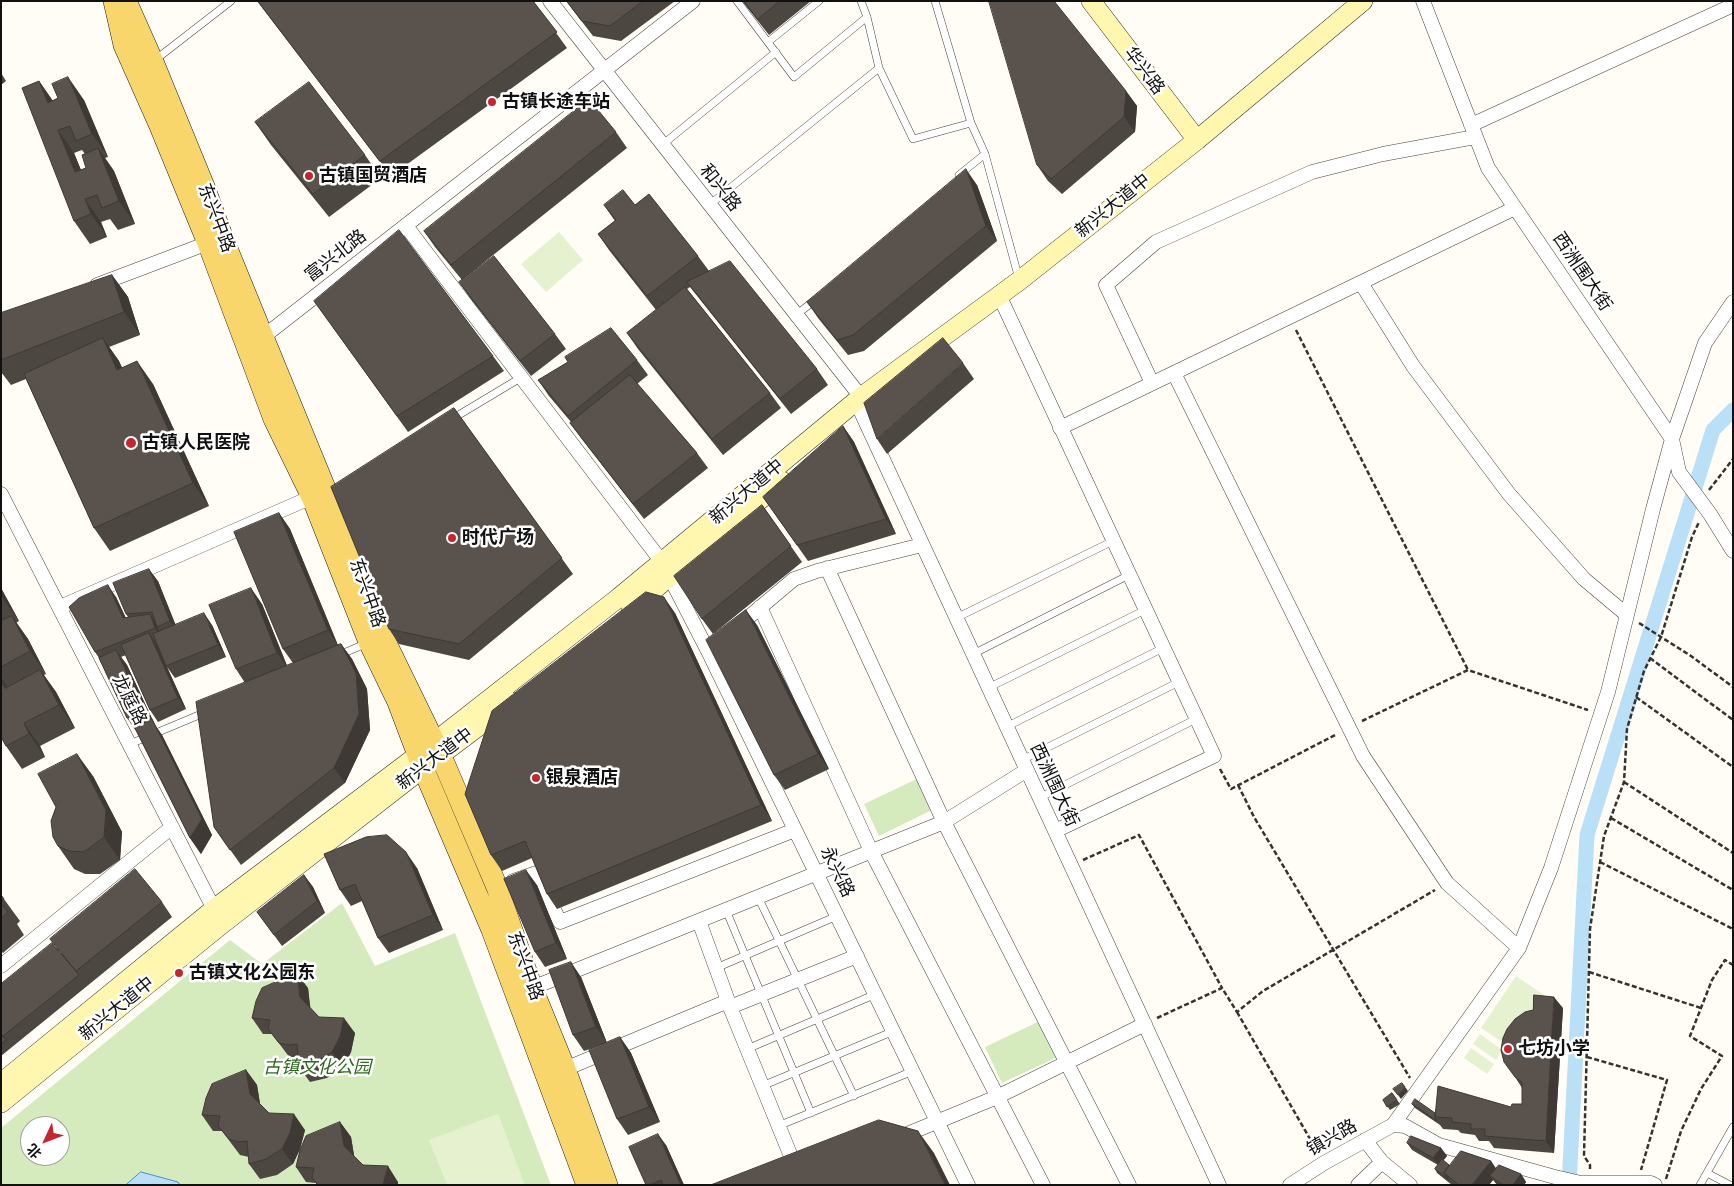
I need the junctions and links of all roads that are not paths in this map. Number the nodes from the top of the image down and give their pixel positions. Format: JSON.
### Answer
{"nodes":[{"id":1,"x":231,"y":1,"type":"edge"},
{"id":2,"x":550,"y":1,"type":"edge"},
{"id":3,"x":693,"y":1,"type":"edge"},
{"id":4,"x":737,"y":1,"type":"edge"},
{"id":5,"x":819,"y":1,"type":"edge"},
{"id":6,"x":861,"y":1,"type":"edge"},
{"id":7,"x":934,"y":1,"type":"edge"},
{"id":8,"x":1091,"y":1,"type":"edge"},
{"id":9,"x":1363,"y":1,"type":"edge"},
{"id":10,"x":1423,"y":1,"type":"edge"},
{"id":11,"x":120,"y":3,"type":"edge"},
{"id":12,"x":1729,"y":8,"type":"edge"},
{"id":13,"x":866,"y":17,"type":"junction"},
{"id":14,"x":768,"y":42,"type":"junction"},
{"id":15,"x":776,"y":52,"type":"junction"},
{"id":16,"x":153,"y":62,"type":"junction"},
{"id":17,"x":878,"y":68,"type":"junction"},
{"id":18,"x":604,"y":71,"type":"junction"},
{"id":19,"x":971,"y":123,"type":"junction"},
{"id":20,"x":1473,"y":131,"type":"junction"},
{"id":21,"x":1197,"y":140,"type":"junction"},
{"id":22,"x":662,"y":145,"type":"junction"},
{"id":23,"x":984,"y":154,"type":"junction"},
{"id":24,"x":954,"y":180,"type":"edge"},
{"id":25,"x":709,"y":204,"type":"junction"},
{"id":26,"x":1515,"y":208,"type":"junction"},
{"id":27,"x":406,"y":226,"type":"junction"},
{"id":28,"x":208,"y":242,"type":"junction"},
{"id":29,"x":1019,"y":281,"type":"junction"},
{"id":30,"x":1361,"y":282,"type":"junction"},
{"id":31,"x":82,"y":290,"type":"edge"},
{"id":32,"x":999,"y":295,"type":"junction"},
{"id":33,"x":818,"y":296,"type":"edge"},
{"id":34,"x":1733,"y":302,"type":"edge"},
{"id":35,"x":796,"y":316,"type":"junction"},
{"id":36,"x":263,"y":337,"type":"junction"},
{"id":37,"x":1174,"y":373,"type":"junction"},
{"id":38,"x":522,"y":376,"type":"junction"},
{"id":39,"x":1152,"y":383,"type":"junction"},
{"id":40,"x":859,"y":399,"type":"junction"},
{"id":41,"x":449,"y":420,"type":"edge"},
{"id":42,"x":1060,"y":428,"type":"junction"},
{"id":43,"x":1672,"y":439,"type":"junction"},
{"id":44,"x":324,"y":491,"type":"junction"},
{"id":45,"x":1,"y":494,"type":"edge"},
{"id":46,"x":1113,"y":541,"type":"junction"},
{"id":47,"x":922,"y":545,"type":"junction"},
{"id":48,"x":1733,"y":551,"type":"edge"},
{"id":49,"x":827,"y":568,"type":"junction"},
{"id":50,"x":666,"y":569,"type":"junction"},
{"id":51,"x":1129,"y":575,"type":"junction"},
{"id":52,"x":60,"y":607,"type":"junction"},
{"id":53,"x":760,"y":607,"type":"junction"},
{"id":54,"x":1145,"y":610,"type":"junction"},
{"id":55,"x":1627,"y":615,"type":"junction"},
{"id":56,"x":956,"y":618,"type":"junction"},
{"id":57,"x":369,"y":642,"type":"junction"},
{"id":58,"x":716,"y":645,"type":"junction"},
{"id":59,"x":1163,"y":648,"type":"junction"},
{"id":60,"x":973,"y":654,"type":"junction"},
{"id":61,"x":332,"y":658,"type":"edge"},
{"id":62,"x":1179,"y":682,"type":"junction"},
{"id":63,"x":988,"y":688,"type":"junction"},
{"id":64,"x":213,"y":709,"type":"edge"},
{"id":65,"x":1196,"y":719,"type":"junction"},
{"id":66,"x":1006,"y":727,"type":"junction"},
{"id":67,"x":130,"y":744,"type":"junction"},
{"id":68,"x":429,"y":755,"type":"junction"},
{"id":69,"x":1024,"y":765,"type":"junction"},
{"id":70,"x":1039,"y":798,"type":"junction"},
{"id":71,"x":944,"y":822,"type":"junction"},
{"id":72,"x":172,"y":827,"type":"junction"},
{"id":73,"x":795,"y":830,"type":"junction"},
{"id":74,"x":1055,"y":831,"type":"junction"},
{"id":75,"x":871,"y":851,"type":"junction"},
{"id":76,"x":817,"y":873,"type":"junction"},
{"id":77,"x":497,"y":887,"type":"junction"},
{"id":78,"x":758,"y":897,"type":"junction"},
{"id":79,"x":726,"y":910,"type":"junction"},
{"id":80,"x":837,"y":916,"type":"junction"},
{"id":81,"x":218,"y":917,"type":"junction"},
{"id":82,"x":699,"y":921,"type":"junction"},
{"id":83,"x":779,"y":941,"type":"junction"},
{"id":84,"x":1519,"y":948,"type":"junction"},
{"id":85,"x":744,"y":956,"type":"junction"},
{"id":86,"x":857,"y":956,"type":"junction"},
{"id":87,"x":1,"y":966,"type":"edge"},
{"id":88,"x":716,"y":968,"type":"junction"},
{"id":89,"x":798,"y":980,"type":"junction"},
{"id":90,"x":532,"y":988,"type":"junction"},
{"id":91,"x":876,"y":994,"type":"junction"},
{"id":92,"x":761,"y":995,"type":"junction"},
{"id":93,"x":729,"y":1004,"type":"junction"},
{"id":94,"x":817,"y":1019,"type":"junction"},
{"id":95,"x":1144,"y":1024,"type":"junction"},
{"id":96,"x":894,"y":1032,"type":"junction"},
{"id":97,"x":778,"y":1036,"type":"junction"},
{"id":98,"x":747,"y":1049,"type":"junction"},
{"id":99,"x":834,"y":1056,"type":"junction"},
{"id":100,"x":1066,"y":1062,"type":"junction"},
{"id":101,"x":565,"y":1069,"type":"junction"},
{"id":102,"x":913,"y":1071,"type":"junction"},
{"id":103,"x":794,"y":1072,"type":"junction"},
{"id":104,"x":1,"y":1083,"type":"edge"},
{"id":105,"x":762,"y":1086,"type":"junction"},
{"id":106,"x":854,"y":1096,"type":"junction"},
{"id":107,"x":997,"y":1097,"type":"junction"},
{"id":108,"x":1,"y":1103,"type":"edge"},
{"id":109,"x":811,"y":1113,"type":"junction"},
{"id":110,"x":938,"y":1122,"type":"junction"},
{"id":111,"x":1393,"y":1125,"type":"junction"},
{"id":112,"x":778,"y":1126,"type":"junction"},
{"id":113,"x":1733,"y":1127,"type":"edge"},
{"id":114,"x":891,"y":1140,"type":"edge"},
{"id":115,"x":1365,"y":1140,"type":"junction"},
{"id":116,"x":1382,"y":1162,"type":"junction"},
{"id":117,"x":1707,"y":1173,"type":"junction"},
{"id":118,"x":798,"y":1175,"type":"edge"},
{"id":119,"x":1733,"y":1182,"type":"edge"},
{"id":120,"x":1587,"y":1183,"type":"edge"},
{"id":121,"x":587,"y":1185,"type":"edge"},
{"id":122,"x":607,"y":1185,"type":"edge"},
{"id":123,"x":968,"y":1185,"type":"edge"},
{"id":124,"x":1043,"y":1185,"type":"edge"},
{"id":125,"x":1129,"y":1185,"type":"edge"},
{"id":126,"x":1219,"y":1185,"type":"edge"},
{"id":127,"x":1290,"y":1185,"type":"edge"},
{"id":128,"x":1358,"y":1185,"type":"edge"},
{"id":129,"x":1410,"y":1185,"type":"edge"},
{"id":130,"x":1655,"y":1185,"type":"edge"},
{"id":131,"x":1700,"y":1185,"type":"edge"},
{"id":132,"x":1730,"y":1185,"type":"edge"}],
"edges":[{"from":1,"to":16,"type":"lane"},
{"from":2,"to":18,"type":"street","name":"和兴路"},
{"from":3,"to":18,"type":"street","name":"富兴北路"},
{"from":4,"to":14,"type":"lane"},
{"from":5,"to":14,"type":"lane"},
{"from":6,"to":13,"type":"lane"},
{"from":7,"to":19,"type":"lane"},
{"from":8,"to":21,"type":"main road","name":"华兴路"},
{"from":9,"to":21,"type":"main road","name":"新兴大道中"},
{"from":10,"to":20,"type":"street","name":"西洲围大街"},
{"from":11,"to":16,"type":"main road","name":"东兴中路"},
{"from":11,"to":28,"type":"main road","name":"东兴中路"},
{"from":12,"to":20,"type":"street"},
{"from":13,"to":15,"type":"lane"},
{"from":13,"to":17,"type":"lane"},
{"from":14,"to":15,"type":"lane"},
{"from":15,"to":22,"type":"lane"},
{"from":16,"to":36,"type":"main road","name":"东兴中路"},
{"from":17,"to":19,"type":"lane"},
{"from":17,"to":25,"type":"lane"},
{"from":18,"to":22,"type":"street","name":"和兴路"},
{"from":18,"to":27,"type":"street","name":"富兴北路"},
{"from":19,"to":23,"type":"lane"},
{"from":20,"to":26,"type":"street","name":"西洲围大街"},
{"from":20,"to":39,"type":"street"},
{"from":21,"to":29,"type":"main road","name":"新兴大道中"},
{"from":22,"to":25,"type":"street","name":"和兴路"},
{"from":23,"to":24,"type":"lane"},
{"from":23,"to":29,"type":"lane"},
{"from":25,"to":35,"type":"street","name":"和兴路"},
{"from":26,"to":30,"type":"street"},
{"from":26,"to":43,"type":"street","name":"西洲围大街"},
{"from":27,"to":36,"type":"street","name":"富兴北路"},
{"from":27,"to":38,"type":"street","name":"永兴路"},
{"from":28,"to":31,"type":"street"},
{"from":28,"to":44,"type":"main road","name":"东兴中路"},
{"from":29,"to":32,"type":"main road","name":"新兴大道中"},
{"from":30,"to":37,"type":"street"},
{"from":30,"to":55,"type":"street"},
{"from":32,"to":40,"type":"main road","name":"新兴大道中"},
{"from":32,"to":42,"type":"street"},
{"from":33,"to":35,"type":"lane"},
{"from":34,"to":43,"type":"street"},
{"from":35,"to":40,"type":"street","name":"和兴路"},
{"from":36,"to":44,"type":"main road","name":"东兴中路"},
{"from":37,"to":39,"type":"street"},
{"from":37,"to":84,"type":"street"},
{"from":38,"to":41,"type":"lane"},
{"from":38,"to":50,"type":"street","name":"永兴路"},
{"from":39,"to":42,"type":"street"},
{"from":40,"to":47,"type":"street","name":"西洲围大街"},
{"from":40,"to":50,"type":"main road","name":"新兴大道中"},
{"from":42,"to":46,"type":"street"},
{"from":43,"to":48,"type":"street","name":"西洲围大街"},
{"from":43,"to":55,"type":"street"},
{"from":44,"to":52,"type":"street"},
{"from":44,"to":57,"type":"main road","name":"东兴中路"},
{"from":44,"to":68,"type":"main road","name":"东兴中路"},
{"from":45,"to":52,"type":"street","name":"龙庭路"},
{"from":46,"to":51,"type":"street"},
{"from":46,"to":56,"type":"lane"},
{"from":47,"to":49,"type":"street"},
{"from":47,"to":56,"type":"street","name":"西洲围大街"},
{"from":49,"to":53,"type":"street"},
{"from":49,"to":71,"type":"street"},
{"from":50,"to":58,"type":"street","name":"永兴路"},
{"from":50,"to":68,"type":"main road","name":"新兴大道中"},
{"from":51,"to":54,"type":"street"},
{"from":51,"to":60,"type":"lane"},
{"from":52,"to":67,"type":"street","name":"龙庭路"},
{"from":53,"to":58,"type":"street"},
{"from":53,"to":75,"type":"street"},
{"from":54,"to":59,"type":"street"},
{"from":54,"to":63,"type":"lane"},
{"from":55,"to":84,"type":"street"},
{"from":56,"to":60,"type":"street","name":"西洲围大街"},
{"from":57,"to":61,"type":"lane"},
{"from":57,"to":68,"type":"main road","name":"东兴中路"},
{"from":58,"to":73,"type":"street","name":"永兴路"},
{"from":59,"to":62,"type":"street"},
{"from":59,"to":66,"type":"lane"},
{"from":60,"to":63,"type":"street","name":"西洲围大街"},
{"from":62,"to":65,"type":"street"},
{"from":62,"to":69,"type":"lane"},
{"from":63,"to":66,"type":"street","name":"西洲围大街"},
{"from":64,"to":67,"type":"lane"},
{"from":65,"to":70,"type":"lane"},
{"from":65,"to":74,"type":"street"},
{"from":66,"to":69,"type":"street","name":"西洲围大街"},
{"from":67,"to":72,"type":"street","name":"龙庭路"},
{"from":68,"to":77,"type":"main road","name":"东兴中路"},
{"from":68,"to":81,"type":"main road","name":"新兴大道中"},
{"from":68,"to":121,"type":"main road","name":"东兴中路"},
{"from":69,"to":70,"type":"street","name":"西洲围大街"},
{"from":69,"to":71,"type":"street"},
{"from":70,"to":74,"type":"street","name":"西洲围大街"},
{"from":71,"to":75,"type":"street"},
{"from":71,"to":100,"type":"street"},
{"from":72,"to":81,"type":"street","name":"龙庭路"},
{"from":72,"to":87,"type":"street"},
{"from":73,"to":76,"type":"street","name":"永兴路"},
{"from":73,"to":77,"type":"street"},
{"from":74,"to":95,"type":"street","name":"西洲围大街"},
{"from":75,"to":76,"type":"street"},
{"from":75,"to":107,"type":"street"},
{"from":76,"to":78,"type":"street"},
{"from":76,"to":80,"type":"street","name":"永兴路"},
{"from":77,"to":90,"type":"main road","name":"东兴中路"},
{"from":78,"to":79,"type":"street"},
{"from":78,"to":83,"type":"lane"},
{"from":79,"to":82,"type":"street"},
{"from":79,"to":85,"type":"lane"},
{"from":80,"to":83,"type":"lane"},
{"from":80,"to":86,"type":"street","name":"永兴路"},
{"from":81,"to":104,"type":"main road","name":"新兴大道中"},
{"from":81,"to":108,"type":"main road","name":"新兴大道中"},
{"from":82,"to":88,"type":"street"},
{"from":82,"to":90,"type":"street"},
{"from":83,"to":85,"type":"lane"},
{"from":83,"to":89,"type":"lane"},
{"from":84,"to":111,"type":"street"},
{"from":85,"to":88,"type":"lane"},
{"from":85,"to":92,"type":"lane"},
{"from":86,"to":89,"type":"street"},
{"from":86,"to":91,"type":"street","name":"永兴路"},
{"from":88,"to":93,"type":"street"},
{"from":89,"to":92,"type":"street"},
{"from":89,"to":94,"type":"lane"},
{"from":90,"to":101,"type":"main road","name":"东兴中路"},
{"from":91,"to":94,"type":"lane"},
{"from":91,"to":96,"type":"street","name":"永兴路"},
{"from":92,"to":93,"type":"street"},
{"from":92,"to":97,"type":"lane"},
{"from":93,"to":98,"type":"street"},
{"from":93,"to":101,"type":"street"},
{"from":94,"to":97,"type":"lane"},
{"from":94,"to":99,"type":"lane"},
{"from":95,"to":100,"type":"street"},
{"from":95,"to":126,"type":"street","name":"西洲围大街"},
{"from":96,"to":99,"type":"lane"},
{"from":96,"to":102,"type":"street","name":"永兴路"},
{"from":97,"to":98,"type":"lane"},
{"from":97,"to":103,"type":"lane"},
{"from":98,"to":105,"type":"street"},
{"from":99,"to":103,"type":"lane"},
{"from":99,"to":106,"type":"lane"},
{"from":100,"to":107,"type":"street"},
{"from":100,"to":125,"type":"street"},
{"from":101,"to":122,"type":"main road","name":"东兴中路"},
{"from":102,"to":106,"type":"lane"},
{"from":102,"to":110,"type":"street","name":"永兴路"},
{"from":103,"to":105,"type":"lane"},
{"from":103,"to":109,"type":"lane"},
{"from":105,"to":112,"type":"street"},
{"from":106,"to":109,"type":"lane"},
{"from":107,"to":110,"type":"street"},
{"from":107,"to":124,"type":"street"},
{"from":109,"to":112,"type":"lane"},
{"from":110,"to":114,"type":"street"},
{"from":110,"to":123,"type":"street","name":"永兴路"},
{"from":111,"to":115,"type":"street","name":"镇兴路"},
{"from":111,"to":120,"type":"street"},
{"from":112,"to":118,"type":"street"},
{"from":113,"to":117,"type":"lane"},
{"from":115,"to":116,"type":"street"},
{"from":115,"to":127,"type":"street","name":"镇兴路"},
{"from":116,"to":128,"type":"street"},
{"from":116,"to":129,"type":"street"},
{"from":117,"to":131,"type":"lane"},
{"from":117,"to":132,"type":"lane"},
{"from":119,"to":132,"type":"lane"},
{"from":120,"to":130,"type":"street"}]}
